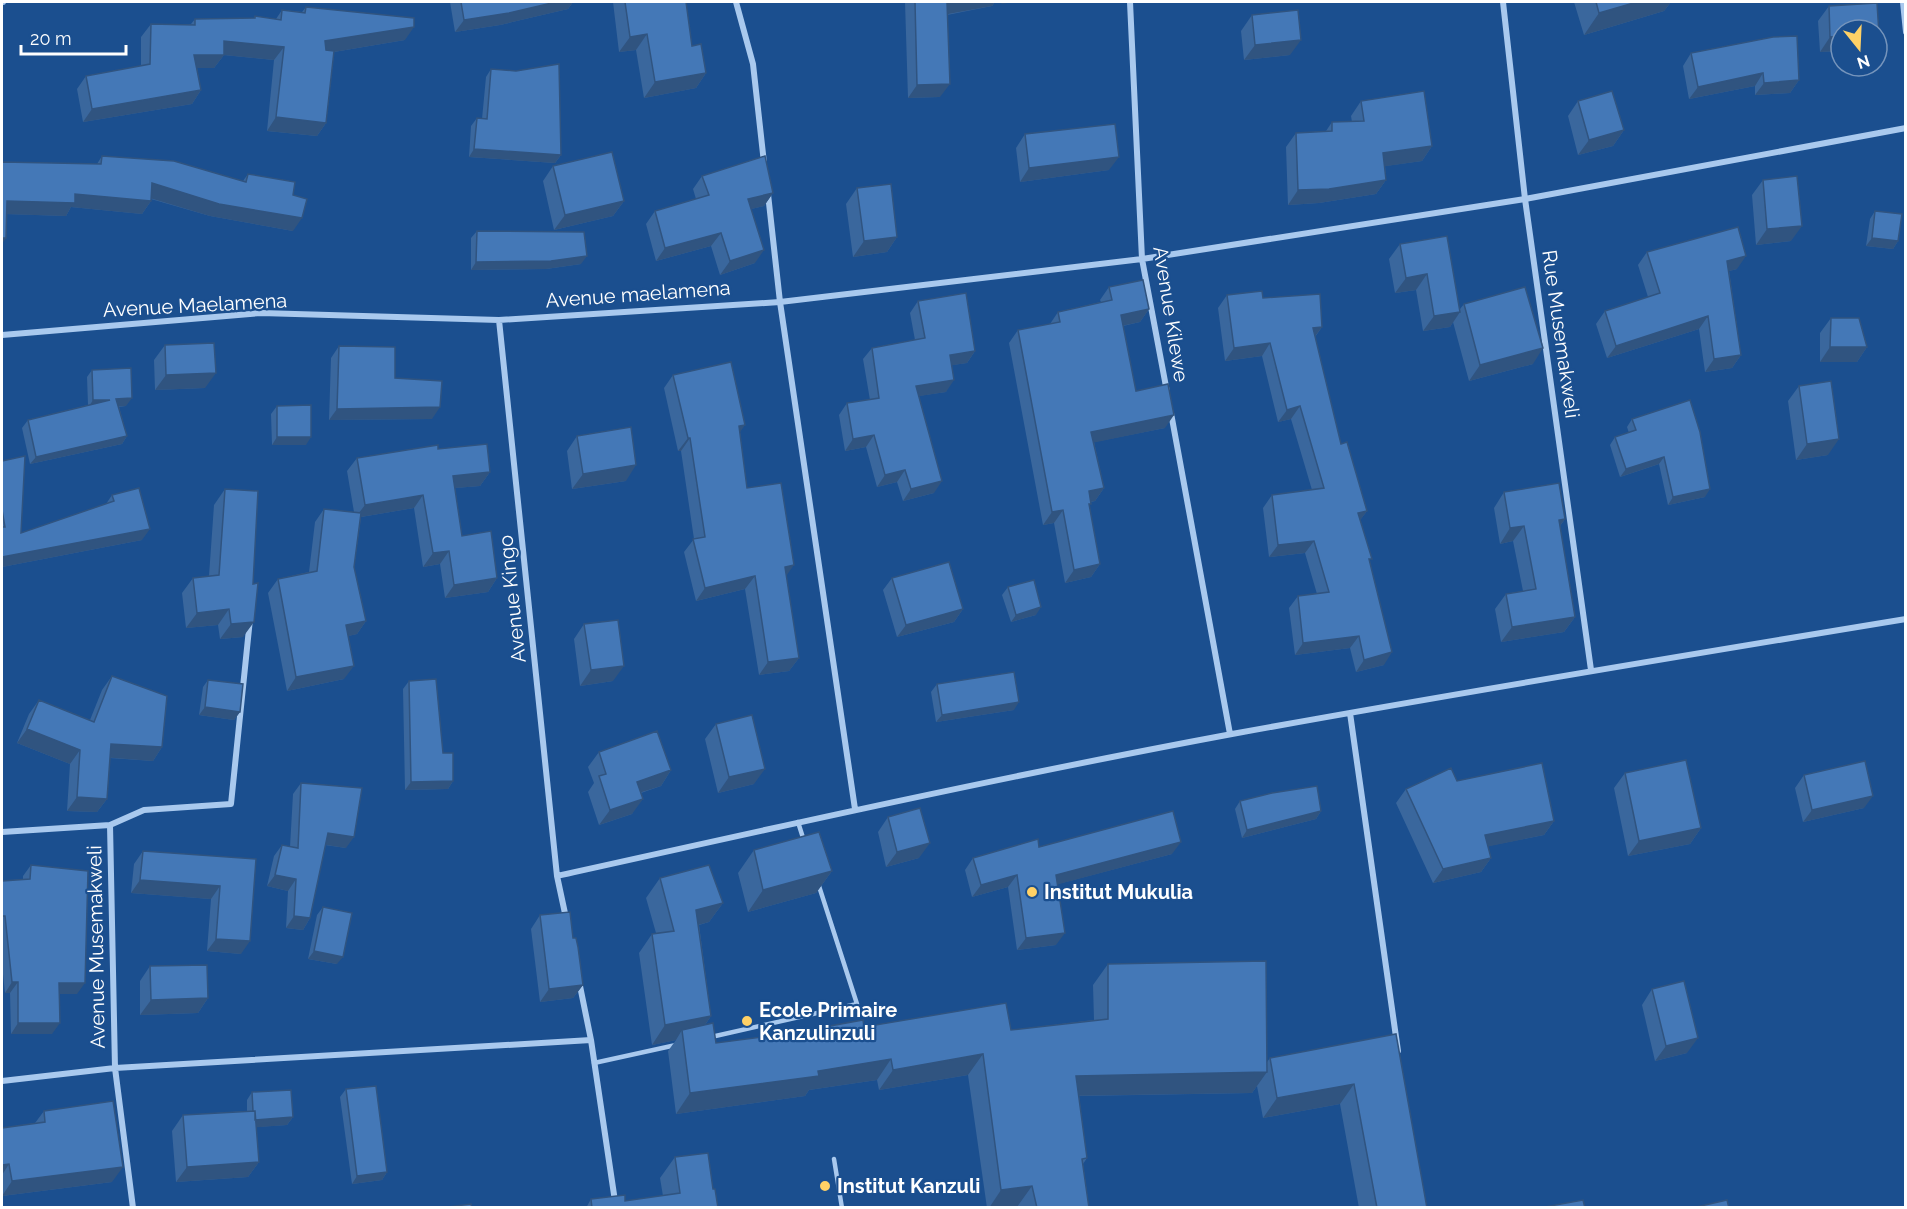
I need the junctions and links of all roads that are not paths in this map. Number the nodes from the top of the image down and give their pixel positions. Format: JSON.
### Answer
{"nodes":[{"id":1,"x":736,"y":2,"type":"edge"},
{"id":2,"x":1130,"y":2,"type":"edge"},
{"id":3,"x":1503,"y":2,"type":"edge"},
{"id":4,"x":1903,"y":2,"type":"edge"},
{"id":5,"x":1905,"y":32,"type":"edge"},
{"id":6,"x":1905,"y":128,"type":"edge"},
{"id":7,"x":765,"y":171,"type":"edge"},
{"id":8,"x":766,"y":183,"type":"edge"},
{"id":9,"x":1525,"y":199,"type":"junction"},
{"id":10,"x":1142,"y":259,"type":"junction"},
{"id":11,"x":780,"y":302,"type":"junction"},
{"id":12,"x":499,"y":320,"type":"junction"},
{"id":13,"x":2,"y":335,"type":"edge"},
{"id":14,"x":1168,"y":398,"type":"edge"},
{"id":15,"x":1170,"y":410,"type":"edge"},
{"id":16,"x":251,"y":616,"type":"edge"},
{"id":17,"x":1905,"y":619,"type":"edge"},
{"id":18,"x":1591,"y":670,"type":"junction"},
{"id":19,"x":1350,"y":713,"type":"junction"},
{"id":20,"x":1230,"y":734,"type":"junction"},
{"id":21,"x":855,"y":809,"type":"junction"},
{"id":22,"x":798,"y":822,"type":"junction"},
{"id":23,"x":110,"y":825,"type":"junction"},
{"id":24,"x":2,"y":832,"type":"edge"},
{"id":25,"x":806,"y":845,"type":"edge"},
{"id":26,"x":557,"y":876,"type":"junction"},
{"id":27,"x":817,"y":879,"type":"edge"},
{"id":28,"x":567,"y":923,"type":"edge"},
{"id":29,"x":576,"y":970,"type":"edge"},
{"id":30,"x":708,"y":1037,"type":"edge"},
{"id":31,"x":591,"y":1040,"type":"junction"},
{"id":32,"x":685,"y":1042,"type":"edge"},
{"id":33,"x":1399,"y":1054,"type":"edge"},
{"id":34,"x":594,"y":1063,"type":"junction"},
{"id":35,"x":115,"y":1068,"type":"junction"},
{"id":36,"x":2,"y":1081,"type":"edge"},
{"id":37,"x":834,"y":1159,"type":"dead end"},
{"id":38,"x":133,"y":1208,"type":"edge"},
{"id":39,"x":616,"y":1208,"type":"edge"},
{"id":40,"x":842,"y":1208,"type":"edge"}],
"edges":[{"from":1,"to":7,"type":"street"},
{"from":2,"to":10,"type":"street","name":"Avenue Kilewe"},
{"from":3,"to":9,"type":"street","name":"Rue Musemakweli"},
{"from":4,"to":5,"type":"street"},
{"from":6,"to":9,"type":"street","name":"Avenue maelamena"},
{"from":8,"to":11,"type":"street"},
{"from":9,"to":10,"type":"street","name":"Avenue maelamena"},
{"from":9,"to":18,"type":"street","name":"Rue Musemakweli"},
{"from":10,"to":11,"type":"street","name":"Avenue maelamena"},
{"from":10,"to":14,"type":"street","name":"Avenue Kilewe"},
{"from":11,"to":12,"type":"street","name":"Avenue maelamena"},
{"from":11,"to":21,"type":"street"},
{"from":12,"to":13,"type":"street","name":"Avenue Maelamena"},
{"from":12,"to":26,"type":"street","name":"Avenue Kingo"},
{"from":15,"to":20,"type":"street","name":"Avenue Kilewe"},
{"from":16,"to":23,"type":"street"},
{"from":17,"to":18,"type":"street"},
{"from":18,"to":19,"type":"street"},
{"from":19,"to":20,"type":"street"},
{"from":19,"to":33,"type":"street"},
{"from":20,"to":21,"type":"street"},
{"from":21,"to":22,"type":"street"},
{"from":22,"to":25,"type":"lane"},
{"from":22,"to":26,"type":"street"},
{"from":23,"to":24,"type":"street"},
{"from":23,"to":35,"type":"street","name":"Avenue Musemakweli"},
{"from":26,"to":28,"type":"street","name":"Avenue Kingo"},
{"from":27,"to":30,"type":"lane"},
{"from":29,"to":31,"type":"street"},
{"from":31,"to":34,"type":"street"},
{"from":31,"to":35,"type":"street"},
{"from":32,"to":34,"type":"lane"},
{"from":34,"to":39,"type":"street"},
{"from":35,"to":36,"type":"street"},
{"from":35,"to":38,"type":"street","name":"Avenue Musemakweli"},
{"from":37,"to":40,"type":"lane"}]}
